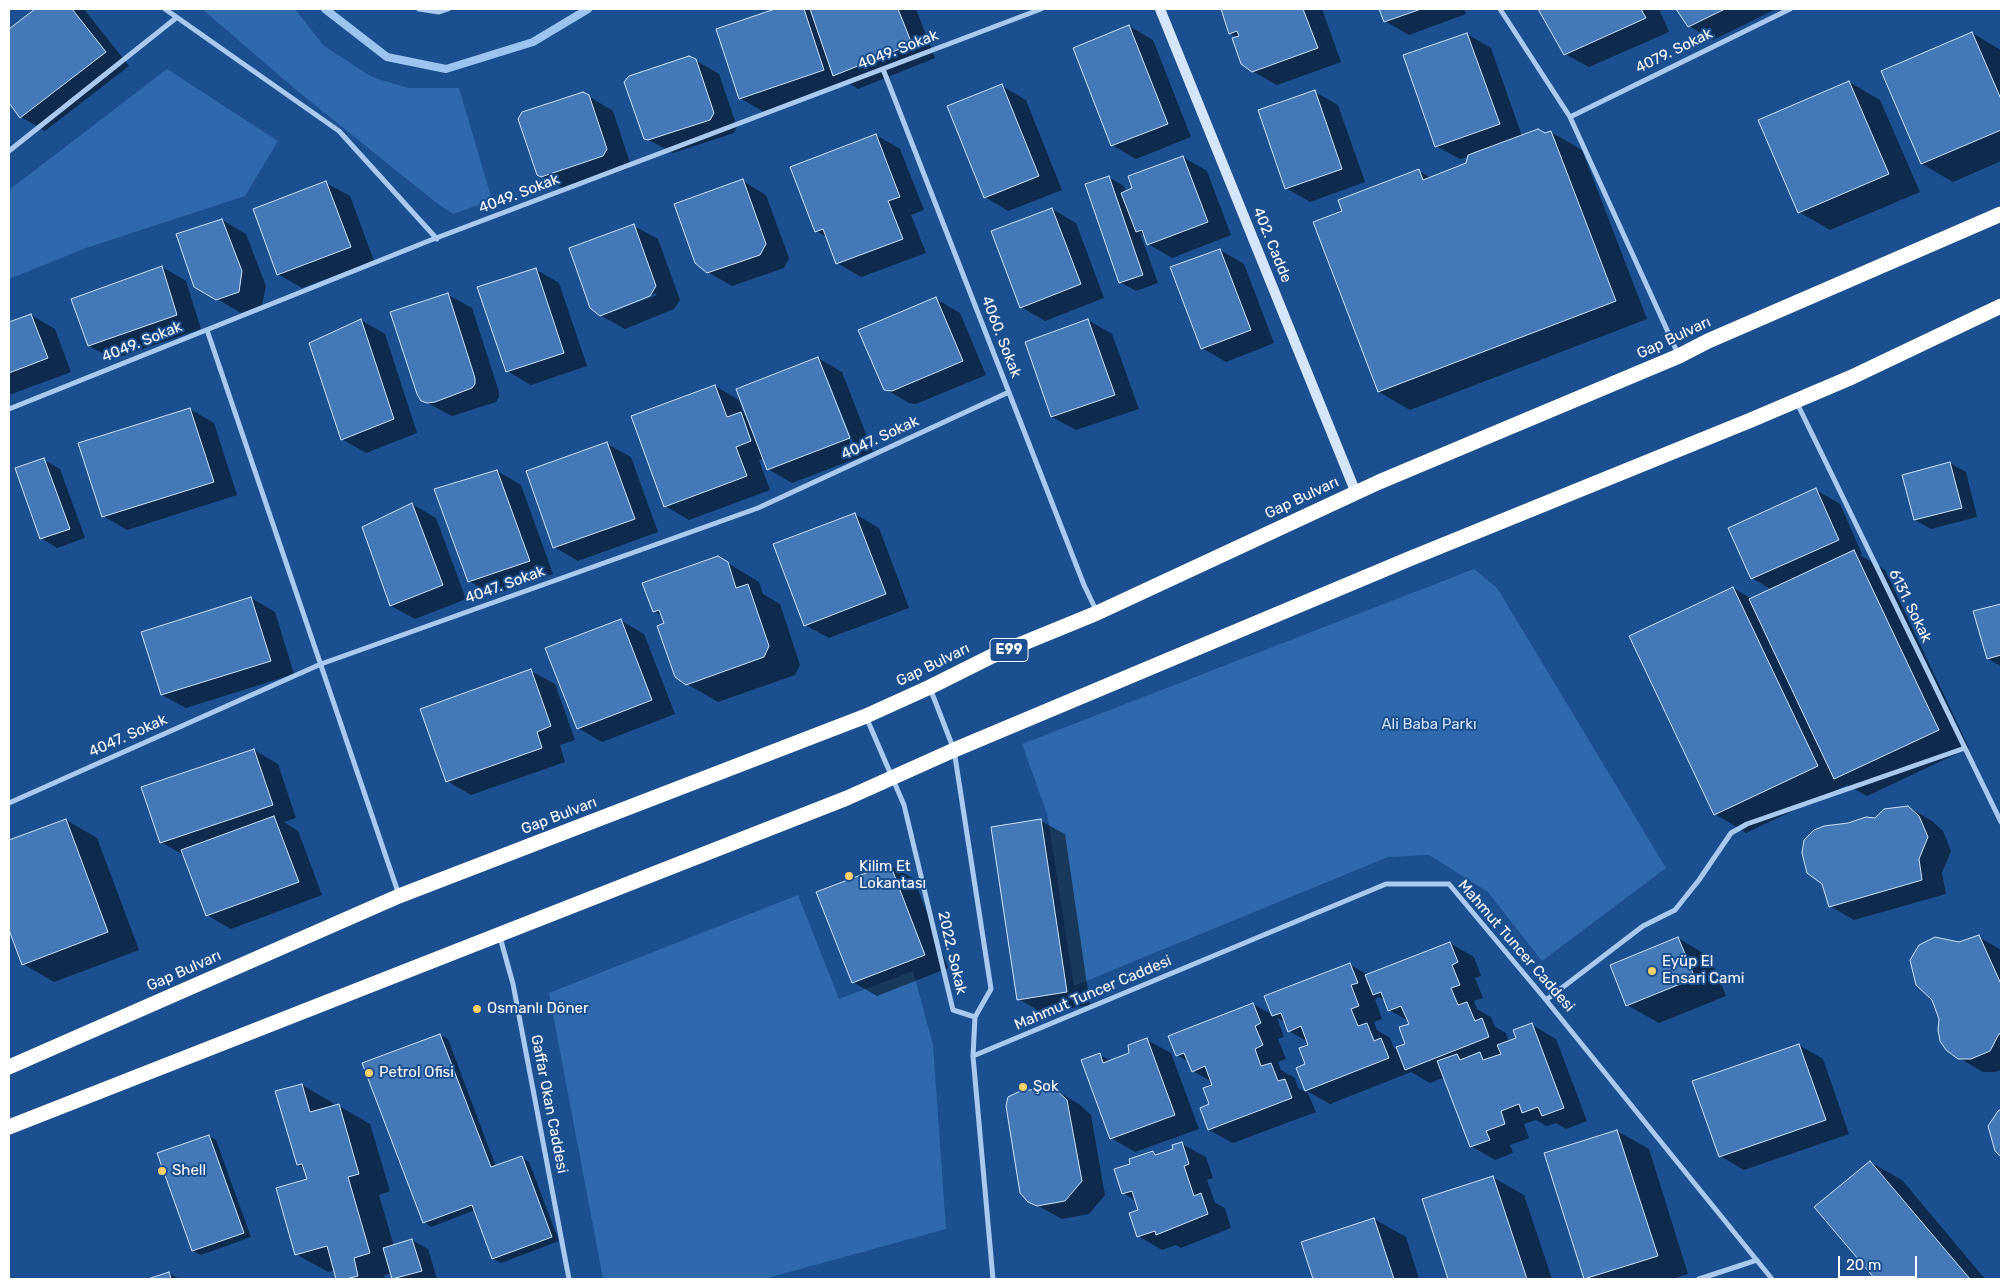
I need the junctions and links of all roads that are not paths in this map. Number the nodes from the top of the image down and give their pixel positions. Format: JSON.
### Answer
{"nodes":[{"id":1,"x":165,"y":9,"type":"edge"},
{"id":2,"x":419,"y":9,"type":"edge"},
{"id":3,"x":448,"y":9,"type":"edge"},
{"id":4,"x":1041,"y":9,"type":"edge"},
{"id":5,"x":1160,"y":9,"type":"edge"},
{"id":6,"x":1500,"y":9,"type":"edge"},
{"id":7,"x":1790,"y":9,"type":"edge"},
{"id":8,"x":176,"y":18,"type":"junction"},
{"id":9,"x":883,"y":69,"type":"junction"},
{"id":10,"x":1570,"y":117,"type":"junction"},
{"id":11,"x":9,"y":151,"type":"edge"},
{"id":12,"x":2000,"y":216,"type":"edge"},
{"id":13,"x":437,"y":239,"type":"junction"},
{"id":14,"x":2001,"y":306,"type":"edge"},
{"id":15,"x":207,"y":330,"type":"junction"},
{"id":16,"x":1679,"y":356,"type":"junction"},
{"id":17,"x":1009,"y":392,"type":"junction"},
{"id":18,"x":1796,"y":401,"type":"junction"},
{"id":19,"x":9,"y":409,"type":"edge"},
{"id":20,"x":1356,"y":493,"type":"junction"},
{"id":21,"x":1098,"y":613,"type":"junction"},
{"id":22,"x":321,"y":664,"type":"junction"},
{"id":23,"x":930,"y":688,"type":"junction"},
{"id":24,"x":866,"y":716,"type":"junction"},
{"id":25,"x":1965,"y":748,"type":"junction"},
{"id":26,"x":954,"y":750,"type":"junction"},
{"id":27,"x":893,"y":777,"type":"junction"},
{"id":28,"x":9,"y":802,"type":"edge"},
{"id":29,"x":2001,"y":822,"type":"edge"},
{"id":30,"x":399,"y":896,"type":"junction"},
{"id":31,"x":499,"y":934,"type":"junction"},
{"id":32,"x":1546,"y":1000,"type":"junction"},
{"id":33,"x":975,"y":1017,"type":"junction"},
{"id":34,"x":973,"y":1056,"type":"junction"},
{"id":35,"x":9,"y":1067,"type":"edge"},
{"id":36,"x":9,"y":1127,"type":"edge"},
{"id":37,"x":1757,"y":1260,"type":"junction"},
{"id":38,"x":569,"y":1279,"type":"edge"},
{"id":39,"x":993,"y":1279,"type":"edge"},
{"id":40,"x":1699,"y":1279,"type":"edge"},
{"id":41,"x":1772,"y":1279,"type":"edge"}],
"edges":[{"from":1,"to":8,"type":"street"},
{"from":2,"to":3,"type":"street"},
{"from":4,"to":9,"type":"street","name":"4049. Sokak"},
{"from":5,"to":20,"type":"street","name":"402. Cadde"},
{"from":6,"to":10,"type":"street"},
{"from":7,"to":10,"type":"street","name":"4079. Sokak"},
{"from":8,"to":11,"type":"street"},
{"from":8,"to":13,"type":"street"},
{"from":9,"to":13,"type":"street","name":"4049. Sokak"},
{"from":9,"to":17,"type":"street","name":"4060. Sokak"},
{"from":10,"to":16,"type":"street"},
{"from":12,"to":16,"type":"highway","name":"Gap Bulvarı","number":"E99"},
{"from":13,"to":15,"type":"street","name":"4049. Sokak"},
{"from":14,"to":18,"type":"highway"},
{"from":15,"to":19,"type":"street","name":"4049. Sokak"},
{"from":15,"to":22,"type":"street"},
{"from":16,"to":20,"type":"highway","name":"Gap Bulvarı","number":"E99"},
{"from":17,"to":21,"type":"street","name":"4060. Sokak"},
{"from":17,"to":22,"type":"street","name":"4047. Sokak"},
{"from":18,"to":25,"type":"street","name":"6131. Sokak"},
{"from":18,"to":26,"type":"highway"},
{"from":20,"to":21,"type":"highway","name":"Gap Bulvarı","number":"E99"},
{"from":21,"to":23,"type":"highway","name":"Gap Bulvarı","number":"E99"},
{"from":22,"to":28,"type":"street","name":"4047. Sokak"},
{"from":22,"to":30,"type":"street"},
{"from":23,"to":24,"type":"highway","name":"Gap Bulvarı","number":"E99"},
{"from":23,"to":26,"type":"street"},
{"from":24,"to":27,"type":"street","name":"2022. Sokak"},
{"from":24,"to":30,"type":"highway","name":"Gap Bulvarı","number":"E99"},
{"from":25,"to":29,"type":"street","name":"6131. Sokak"},
{"from":25,"to":32,"type":"street"},
{"from":26,"to":27,"type":"highway"},
{"from":26,"to":33,"type":"street"},
{"from":27,"to":31,"type":"highway"},
{"from":27,"to":33,"type":"street","name":"2022. Sokak"},
{"from":30,"to":35,"type":"highway","name":"Gap Bulvarı","number":"E99"},
{"from":31,"to":36,"type":"highway"},
{"from":31,"to":38,"type":"street","name":"Gaffar Okan Caddesi"},
{"from":32,"to":34,"type":"street","name":"Mahmut Tuncer Caddesi"},
{"from":32,"to":37,"type":"street","name":"Mahmut Tuncer Caddesi"},
{"from":33,"to":34,"type":"street"},
{"from":34,"to":39,"type":"street"},
{"from":37,"to":40,"type":"street"},
{"from":37,"to":41,"type":"street","name":"Mahmut Tuncer Caddesi"}]}
